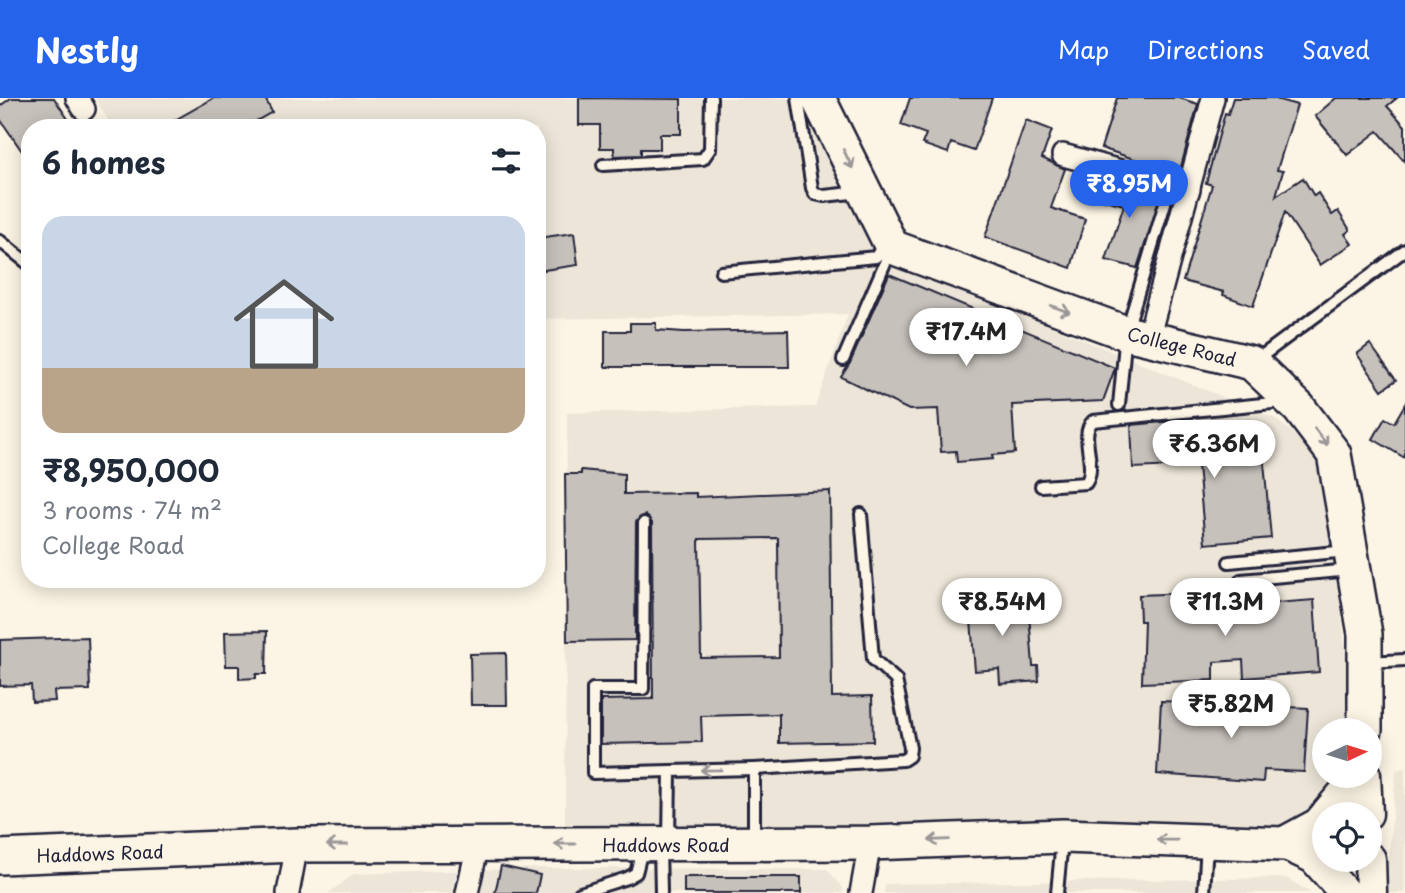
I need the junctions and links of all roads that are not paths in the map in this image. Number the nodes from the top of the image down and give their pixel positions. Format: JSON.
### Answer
{"nodes":[{"id":1,"x":711,"y":98,"type":"edge"},
{"id":2,"x":798,"y":98,"type":"edge"},
{"id":3,"x":818,"y":98,"type":"edge"},
{"id":4,"x":1213,"y":98,"type":"edge"},
{"id":5,"x":1063,"y":155,"type":"dead end"},
{"id":6,"x":603,"y":165,"type":"dead end"},
{"id":7,"x":1189,"y":190,"type":"junction"},
{"id":8,"x":864,"y":192,"type":"junction"},
{"id":9,"x":1165,"y":203,"type":"dead end"},
{"id":10,"x":0,"y":241,"type":"edge"},
{"id":11,"x":889,"y":241,"type":"junction"},
{"id":12,"x":1405,"y":250,"type":"edge"},
{"id":13,"x":21,"y":258,"type":"edge"},
{"id":14,"x":721,"y":272,"type":"dead end"},
{"id":15,"x":1137,"y":336,"type":"junction"},
{"id":16,"x":843,"y":360,"type":"dead end"},
{"id":17,"x":1252,"y":363,"type":"junction"},
{"id":18,"x":1292,"y":401,"type":"junction"},
{"id":19,"x":1119,"y":405,"type":"dead end"},
{"id":20,"x":1041,"y":486,"type":"dead end"},
{"id":21,"x":861,"y":514,"type":"dead end"},
{"id":22,"x":644,"y":523,"type":"dead end"},
{"id":23,"x":1352,"y":560,"type":"junction"},
{"id":24,"x":1229,"y":562,"type":"dead end"},
{"id":25,"x":1241,"y":580,"type":"dead end"},
{"id":26,"x":1405,"y":660,"type":"edge"},
{"id":27,"x":1365,"y":663,"type":"junction"},
{"id":28,"x":1365,"y":718,"type":"edge"},
{"id":29,"x":754,"y":769,"type":"junction"},
{"id":30,"x":670,"y":771,"type":"junction"},
{"id":31,"x":1351,"y":788,"type":"edge"},
{"id":32,"x":1339,"y":802,"type":"edge"},
{"id":33,"x":1312,"y":829,"type":"edge"},
{"id":34,"x":1063,"y":836,"type":"junction"},
{"id":35,"x":1207,"y":841,"type":"junction"},
{"id":36,"x":658,"y":843,"type":"junction"},
{"id":37,"x":870,"y":843,"type":"junction"},
{"id":38,"x":478,"y":844,"type":"junction"},
{"id":39,"x":754,"y":844,"type":"junction"},
{"id":40,"x":1284,"y":844,"type":"junction"},
{"id":41,"x":297,"y":845,"type":"junction"},
{"id":42,"x":0,"y":857,"type":"edge"},
{"id":43,"x":1370,"y":872,"type":"edge"},
{"id":44,"x":288,"y":893,"type":"edge"},
{"id":45,"x":467,"y":893,"type":"edge"},
{"id":46,"x":580,"y":893,"type":"edge"},
{"id":47,"x":661,"y":893,"type":"edge"},
{"id":48,"x":861,"y":893,"type":"edge"},
{"id":49,"x":1057,"y":893,"type":"edge"},
{"id":50,"x":1204,"y":893,"type":"edge"},
{"id":51,"x":1345,"y":893,"type":"edge"},
{"id":52,"x":1371,"y":893,"type":"edge"}],
"edges":[{"from":1,"to":6,"type":"lane"},
{"from":2,"to":8,"type":"lane"},
{"from":3,"to":8,"type":"main road","one_way":true},
{"from":4,"to":7,"type":"street"},
{"from":5,"to":7,"type":"street"},
{"from":7,"to":15,"type":"street"},
{"from":8,"to":11,"type":"main road"},
{"from":9,"to":15,"type":"lane"},
{"from":10,"to":13,"type":"lane"},
{"from":11,"to":14,"type":"lane"},
{"from":11,"to":15,"type":"main road","name":"College Road","one_way":true},
{"from":11,"to":16,"type":"lane"},
{"from":12,"to":17,"type":"lane"},
{"from":15,"to":17,"type":"main road","name":"College Road"},
{"from":15,"to":19,"type":"lane"},
{"from":17,"to":18,"type":"main road","name":"College Road"},
{"from":18,"to":20,"type":"lane"},
{"from":18,"to":23,"type":"main road","name":"College Road","one_way":true},
{"from":21,"to":29,"type":"lane"},
{"from":22,"to":30,"type":"lane"},
{"from":23,"to":24,"type":"lane"},
{"from":23,"to":25,"type":"lane"},
{"from":23,"to":27,"type":"main road","name":"College Road"},
{"from":26,"to":27,"type":"lane"},
{"from":27,"to":28,"type":"main road","name":"College Road"},
{"from":29,"to":30,"type":"lane","one_way":true},
{"from":29,"to":39,"type":"lane"},
{"from":30,"to":36,"type":"lane"},
{"from":31,"to":32,"type":"main road"},
{"from":33,"to":40,"type":"main road"},
{"from":35,"to":34,"type":"main road","name":"Haddows Road","one_way":true},
{"from":34,"to":37,"type":"main road","name":"Haddows Road","one_way":true},
{"from":34,"to":49,"type":"lane"},
{"from":35,"to":40,"type":"main road","name":"Haddows Road"},
{"from":35,"to":50,"type":"lane"},
{"from":36,"to":38,"type":"main road","name":"Haddows Road","one_way":true},
{"from":36,"to":39,"type":"main road","name":"Haddows Road"},
{"from":36,"to":46,"type":"lane"},
{"from":36,"to":47,"type":"lane"},
{"from":37,"to":39,"type":"main road","name":"Haddows Road"},
{"from":37,"to":48,"type":"street"},
{"from":38,"to":41,"type":"main road","name":"Haddows Road","one_way":true},
{"from":38,"to":45,"type":"street"},
{"from":40,"to":51,"type":"main road"},
{"from":41,"to":42,"type":"main road","name":"Haddows Road"},
{"from":41,"to":44,"type":"street"},
{"from":43,"to":52,"type":"main road"}]}
